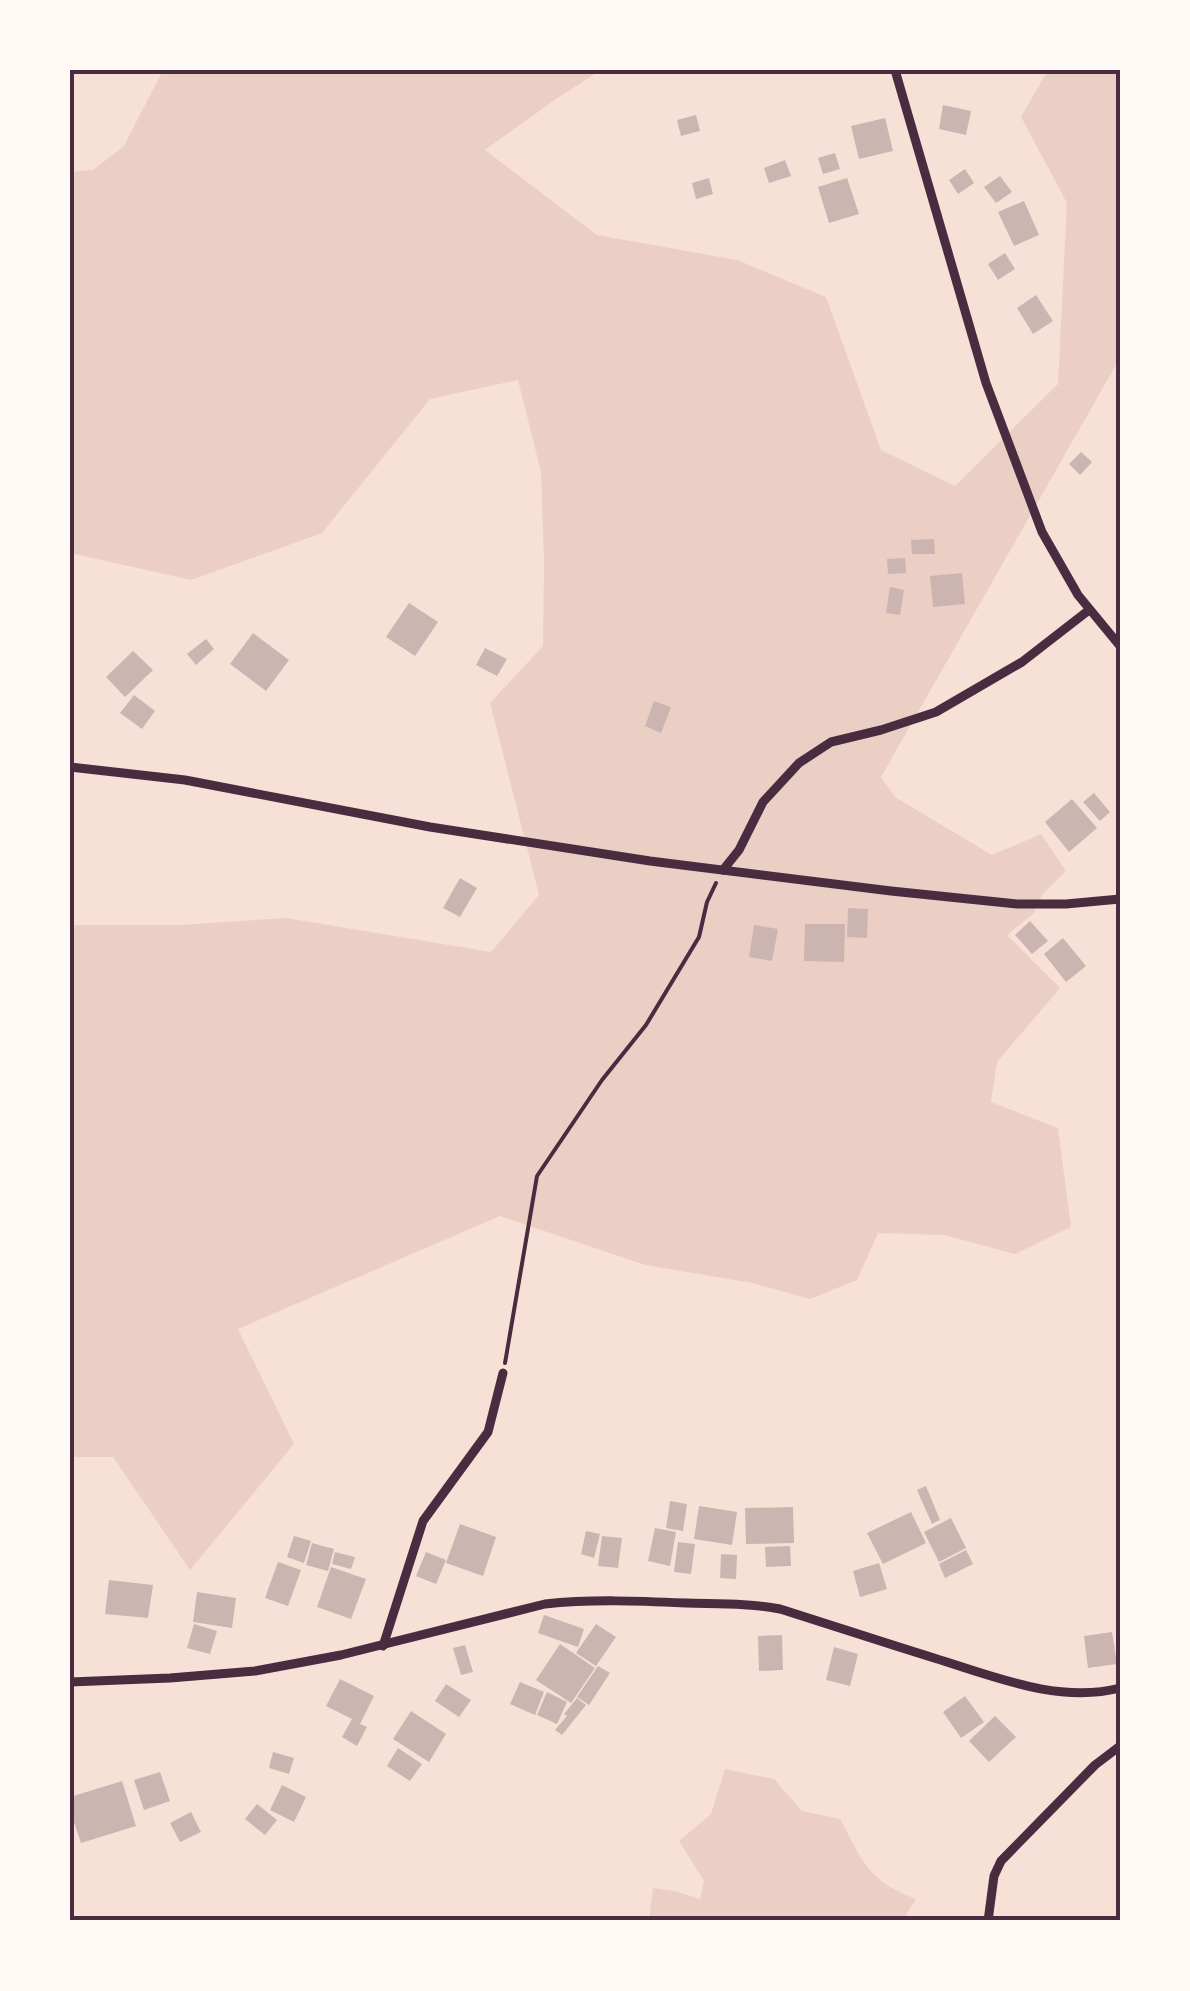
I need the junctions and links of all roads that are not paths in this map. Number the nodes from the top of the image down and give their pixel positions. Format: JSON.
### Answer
{"nodes":[{"id":1,"x":895,"y":70,"type":"edge"},
{"id":2,"x":1089,"y":610,"type":"junction"},
{"id":3,"x":1120,"y":646,"type":"edge"},
{"id":4,"x":70,"y":767,"type":"edge"},
{"id":5,"x":723,"y":870,"type":"junction"},
{"id":6,"x":1120,"y":899,"type":"edge"},
{"id":7,"x":503,"y":1373,"type":"road end"},
{"id":8,"x":384,"y":1646,"type":"junction"},
{"id":9,"x":70,"y":1682,"type":"edge"},
{"id":10,"x":1120,"y":1688,"type":"edge"},
{"id":11,"x":1120,"y":1746,"type":"edge"},
{"id":12,"x":988,"y":1921,"type":"edge"}],
"edges":[{"from":1,"to":2,"type":"street"},
{"from":2,"to":3,"type":"street"},
{"from":2,"to":5,"type":"street"},
{"from":4,"to":5,"type":"street"},
{"from":5,"to":6,"type":"street"},
{"from":7,"to":8,"type":"street"},
{"from":8,"to":9,"type":"street"},
{"from":8,"to":10,"type":"street"},
{"from":11,"to":12,"type":"street"}]}
